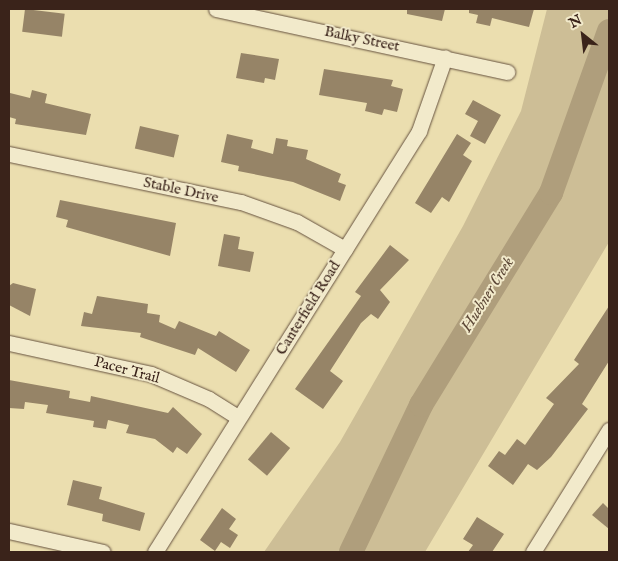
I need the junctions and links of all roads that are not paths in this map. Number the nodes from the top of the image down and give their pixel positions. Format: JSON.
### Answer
{"nodes":[{"id":1,"x":216,"y":9,"type":"edge"},
{"id":2,"x":445,"y":57,"type":"junction"},
{"id":3,"x":507,"y":72,"type":"dead end"},
{"id":4,"x":9,"y":154,"type":"edge"},
{"id":5,"x":345,"y":250,"type":"junction"},
{"id":6,"x":9,"y":343,"type":"edge"},
{"id":7,"x":238,"y":418,"type":"junction"},
{"id":8,"x":609,"y":430,"type":"edge"},
{"id":9,"x":9,"y":531,"type":"edge"},
{"id":10,"x":103,"y":552,"type":"edge"},
{"id":11,"x":154,"y":552,"type":"edge"},
{"id":12,"x":533,"y":552,"type":"edge"}],
"edges":[{"from":1,"to":2,"type":"street","name":"Balky Street"},
{"from":2,"to":3,"type":"street","name":"Balky Street"},
{"from":2,"to":5,"type":"street","name":"Canterfield Road"},
{"from":4,"to":5,"type":"street","name":"Stable Drive"},
{"from":5,"to":7,"type":"street","name":"Canterfield Road"},
{"from":6,"to":7,"type":"street","name":"Pacer Trail"},
{"from":7,"to":11,"type":"street","name":"Canterfield Road"},
{"from":8,"to":12,"type":"street"},
{"from":9,"to":10,"type":"street"}]}
